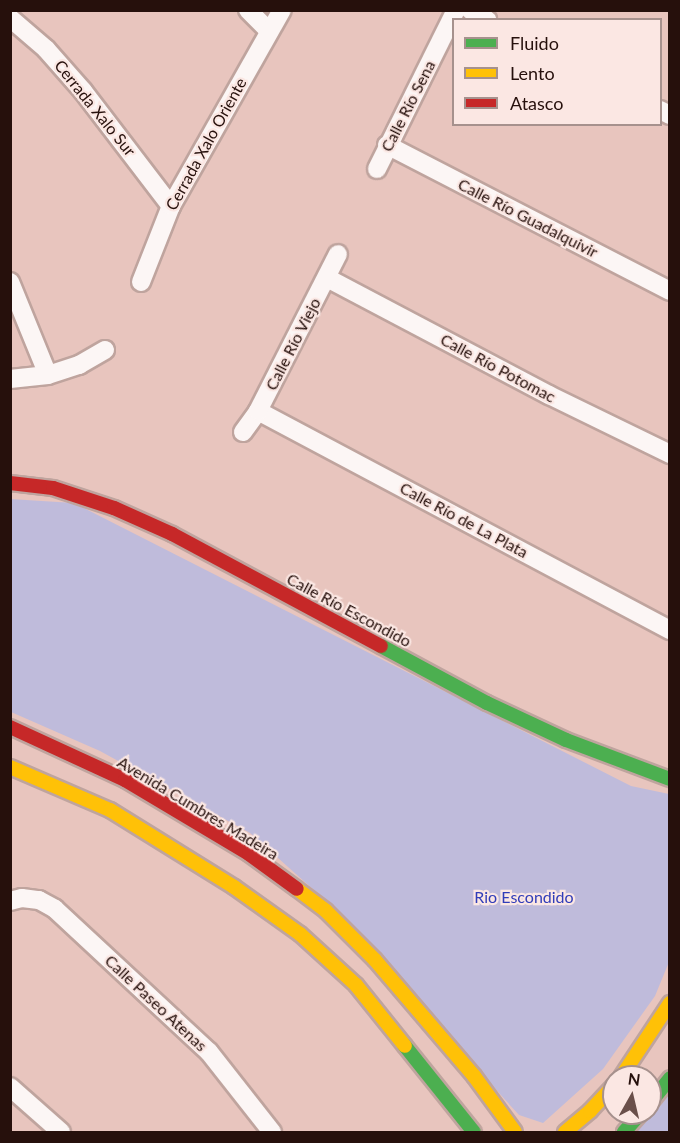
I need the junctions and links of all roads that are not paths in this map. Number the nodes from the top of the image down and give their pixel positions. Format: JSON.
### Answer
{"nodes":[{"id":1,"x":248,"y":10,"type":"edge"},
{"id":2,"x":282,"y":10,"type":"edge"},
{"id":3,"x":456,"y":10,"type":"edge"},
{"id":4,"x":470,"y":10,"type":"edge"},
{"id":5,"x":10,"y":18,"type":"edge"},
{"id":6,"x":484,"y":18,"type":"edge"},
{"id":7,"x":269,"y":31,"type":"junction"},
{"id":8,"x":387,"y":145,"type":"junction"},
{"id":9,"x":377,"y":169,"type":"dead end"},
{"id":10,"x":171,"y":206,"type":"junction"},
{"id":11,"x":338,"y":254,"type":"dead end"},
{"id":12,"x":327,"y":278,"type":"junction"},
{"id":13,"x":10,"y":282,"type":"edge"},
{"id":14,"x":141,"y":282,"type":"dead end"},
{"id":15,"x":669,"y":291,"type":"edge"},
{"id":16,"x":105,"y":350,"type":"dead end"},
{"id":17,"x":48,"y":375,"type":"junction"},
{"id":18,"x":10,"y":379,"type":"edge"},
{"id":19,"x":258,"y":411,"type":"junction"},
{"id":20,"x":243,"y":432,"type":"dead end"},
{"id":21,"x":669,"y":454,"type":"edge"},
{"id":22,"x":10,"y":483,"type":"edge"},
{"id":23,"x":669,"y":630,"type":"edge"},
{"id":24,"x":10,"y":728,"type":"edge"},
{"id":25,"x":10,"y":767,"type":"edge"},
{"id":26,"x":669,"y":779,"type":"edge"},
{"id":27,"x":117,"y":795,"type":"junction"},
{"id":28,"x":16,"y":899,"type":"edge"},
{"id":29,"x":669,"y":1003,"type":"edge"},
{"id":30,"x":629,"y":1065,"type":"edge"},
{"id":31,"x":10,"y":1087,"type":"edge"},
{"id":32,"x":602,"y":1098,"type":"edge"},
{"id":33,"x":61,"y":1132,"type":"edge"},
{"id":34,"x":272,"y":1132,"type":"edge"},
{"id":35,"x":474,"y":1132,"type":"edge"},
{"id":36,"x":515,"y":1132,"type":"edge"},
{"id":37,"x":565,"y":1132,"type":"edge"}],
"edges":[{"from":1,"to":7,"type":"street"},
{"from":2,"to":7,"type":"street","name":"Cerrada Xalo Oriente"},
{"from":3,"to":8,"type":"street","name":"Calle Río Sena"},
{"from":4,"to":6,"type":"street"},
{"from":5,"to":10,"type":"street","name":"Cerrada Xalo Sur"},
{"from":7,"to":10,"type":"street","name":"Cerrada Xalo Oriente"},
{"from":8,"to":9,"type":"street","name":"Calle Río Sena"},
{"from":8,"to":15,"type":"street","name":"Calle Río Guadalquivir"},
{"from":10,"to":14,"type":"street","name":"Cerrada Xalo Oriente"},
{"from":11,"to":12,"type":"street","name":"Calle Río Viejo"},
{"from":12,"to":19,"type":"street","name":"Calle Río Viejo"},
{"from":12,"to":21,"type":"street","name":"Calle Río Potomac"},
{"from":13,"to":17,"type":"street"},
{"from":16,"to":17,"type":"street"},
{"from":17,"to":18,"type":"street"},
{"from":19,"to":20,"type":"street","name":"Calle Río Viejo"},
{"from":19,"to":23,"type":"street","name":"Calle Río de La Plata"},
{"from":22,"to":26,"type":"street","name":"Calle Río Escondido"},
{"from":24,"to":27,"type":"street","name":"Avenida Cumbres Madeira"},
{"from":25,"to":27,"type":"street","name":"Avenida Cumbres Madeira"},
{"from":27,"to":35,"type":"street","name":"Avenida Cumbres Madeira"},
{"from":27,"to":36,"type":"street","name":"Avenida Cumbres Madeira"},
{"from":28,"to":34,"type":"street","name":"Calle Paseo Atenas"},
{"from":29,"to":30,"type":"street"},
{"from":31,"to":33,"type":"street"},
{"from":32,"to":37,"type":"street"}]}
